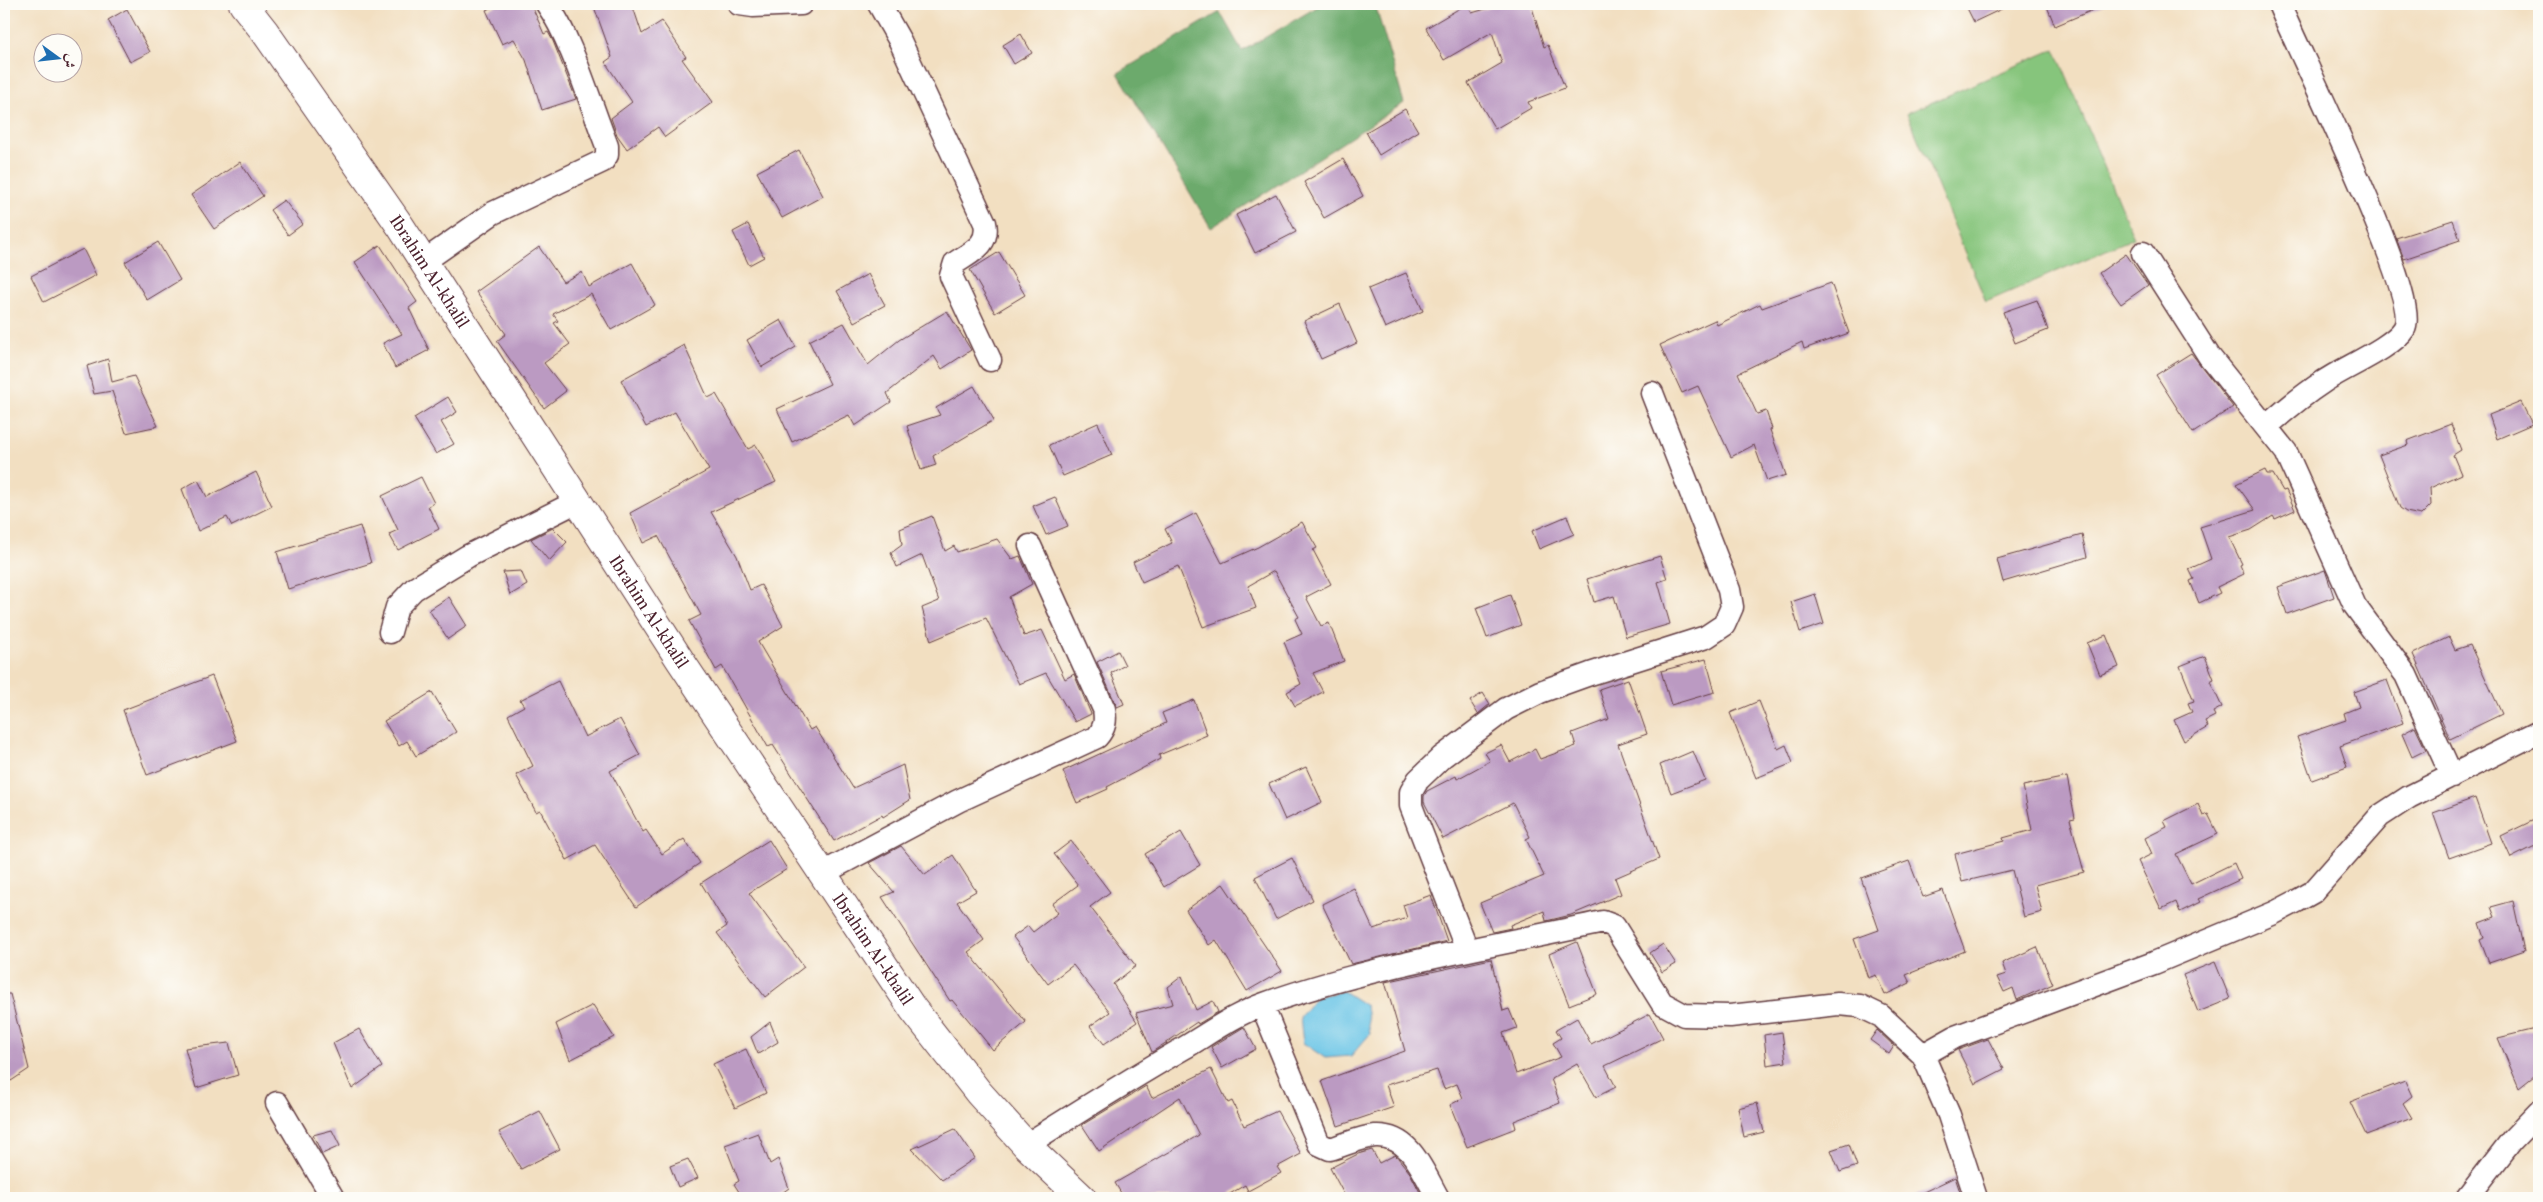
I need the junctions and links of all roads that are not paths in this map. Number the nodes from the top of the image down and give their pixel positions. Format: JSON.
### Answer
{"nodes":[{"id":1,"x":243,"y":4,"type":"edge"},
{"id":2,"x":547,"y":4,"type":"edge"},
{"id":3,"x":740,"y":4,"type":"edge"},
{"id":4,"x":801,"y":4,"type":"edge"},
{"id":5,"x":879,"y":4,"type":"edge"},
{"id":6,"x":2279,"y":4,"type":"edge"},
{"id":7,"x":2143,"y":253,"type":"dead end"},
{"id":8,"x":423,"y":262,"type":"junction"},
{"id":9,"x":990,"y":360,"type":"dead end"},
{"id":10,"x":1652,"y":393,"type":"dead end"},
{"id":11,"x":2266,"y":427,"type":"junction"},
{"id":12,"x":576,"y":502,"type":"junction"},
{"id":13,"x":1030,"y":546,"type":"dead end"},
{"id":14,"x":390,"y":632,"type":"dead end"},
{"id":15,"x":2539,"y":732,"type":"edge"},
{"id":16,"x":2452,"y":776,"type":"junction"},
{"id":17,"x":823,"y":873,"type":"junction"},
{"id":18,"x":1467,"y":950,"type":"junction"},
{"id":19,"x":1262,"y":1005,"type":"junction"},
{"id":20,"x":1923,"y":1055,"type":"junction"},
{"id":21,"x":277,"y":1103,"type":"dead end"},
{"id":22,"x":2539,"y":1112,"type":"edge"},
{"id":23,"x":1026,"y":1145,"type":"junction"},
{"id":24,"x":333,"y":1198,"type":"edge"},
{"id":25,"x":1082,"y":1198,"type":"edge"},
{"id":26,"x":1438,"y":1198,"type":"edge"},
{"id":27,"x":1976,"y":1198,"type":"edge"},
{"id":28,"x":2467,"y":1198,"type":"edge"}],
"edges":[{"from":1,"to":8,"type":"street","name":"Ibrahim Al-khalil"},
{"from":2,"to":8,"type":"street"},
{"from":3,"to":4,"type":"street"},
{"from":5,"to":9,"type":"street"},
{"from":6,"to":11,"type":"street"},
{"from":7,"to":11,"type":"street"},
{"from":8,"to":12,"type":"street","name":"Ibrahim Al-khalil"},
{"from":10,"to":18,"type":"street"},
{"from":11,"to":16,"type":"street"},
{"from":12,"to":14,"type":"street"},
{"from":12,"to":17,"type":"street","name":"Ibrahim Al-khalil"},
{"from":13,"to":17,"type":"street"},
{"from":15,"to":16,"type":"street"},
{"from":16,"to":20,"type":"street"},
{"from":17,"to":23,"type":"street","name":"Ibrahim Al-khalil"},
{"from":18,"to":19,"type":"street"},
{"from":18,"to":20,"type":"street"},
{"from":19,"to":23,"type":"street"},
{"from":19,"to":26,"type":"street"},
{"from":20,"to":27,"type":"street"},
{"from":21,"to":24,"type":"street"},
{"from":22,"to":28,"type":"street"},
{"from":23,"to":25,"type":"street","name":"Ibrahim Al-khalil"}]}
